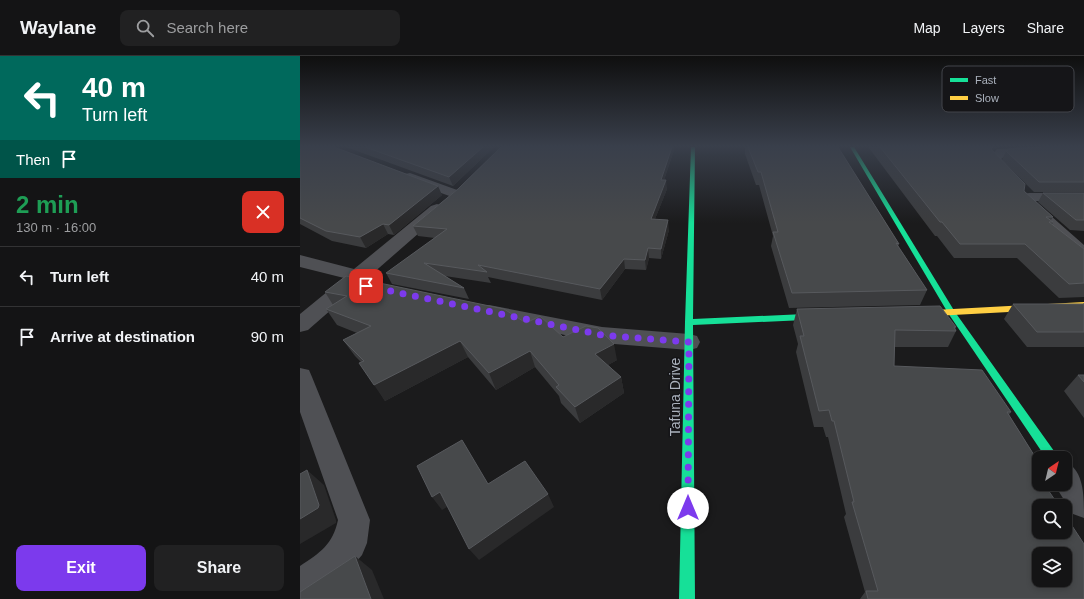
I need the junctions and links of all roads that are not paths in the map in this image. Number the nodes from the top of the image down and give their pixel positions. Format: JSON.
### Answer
{"nodes":[{"id":1,"x":399,"y":172,"type":"edge"},
{"id":2,"x":692,"y":172,"type":"edge"},
{"id":3,"x":866,"y":172,"type":"edge"},
{"id":4,"x":1004,"y":172,"type":"edge"},
{"id":5,"x":1029,"y":197,"type":"junction"},
{"id":6,"x":1084,"y":197,"type":"edge"},
{"id":7,"x":1084,"y":254,"type":"edge"},
{"id":8,"x":300,"y":261,"type":"edge"},
{"id":9,"x":362,"y":282,"type":"junction"},
{"id":10,"x":1084,"y":305,"type":"edge"},
{"id":11,"x":472,"y":308,"type":"edge"},
{"id":12,"x":952,"y":313,"type":"junction"},
{"id":13,"x":905,"y":314,"type":"edge"},
{"id":14,"x":835,"y":315,"type":"edge"},
{"id":15,"x":300,"y":325,"type":"edge"},
{"id":16,"x":689,"y":332,"type":"junction"},
{"id":17,"x":300,"y":377,"type":"edge"},
{"id":18,"x":1048,"y":451,"type":"edge"},
{"id":19,"x":1072,"y":485,"type":"edge"},
{"id":20,"x":1084,"y":503,"type":"edge"},
{"id":21,"x":300,"y":587,"type":"edge"},
{"id":22,"x":687,"y":599,"type":"edge"}],
"edges":[{"from":1,"to":9,"type":"street"},
{"from":2,"to":16,"type":"street","name":"Tafuna Drive"},
{"from":3,"to":12,"type":"street"},
{"from":4,"to":5,"type":"street"},
{"from":5,"to":6,"type":"street"},
{"from":5,"to":7,"type":"street"},
{"from":8,"to":9,"type":"street"},
{"from":9,"to":15,"type":"street"},
{"from":10,"to":12,"type":"street"},
{"from":11,"to":16,"type":"street"},
{"from":12,"to":13,"type":"street"},
{"from":12,"to":18,"type":"street"},
{"from":14,"to":16,"type":"street"},
{"from":16,"to":22,"type":"street","name":"Tafuna Drive"},
{"from":17,"to":21,"type":"street"},
{"from":19,"to":20,"type":"street"}]}
